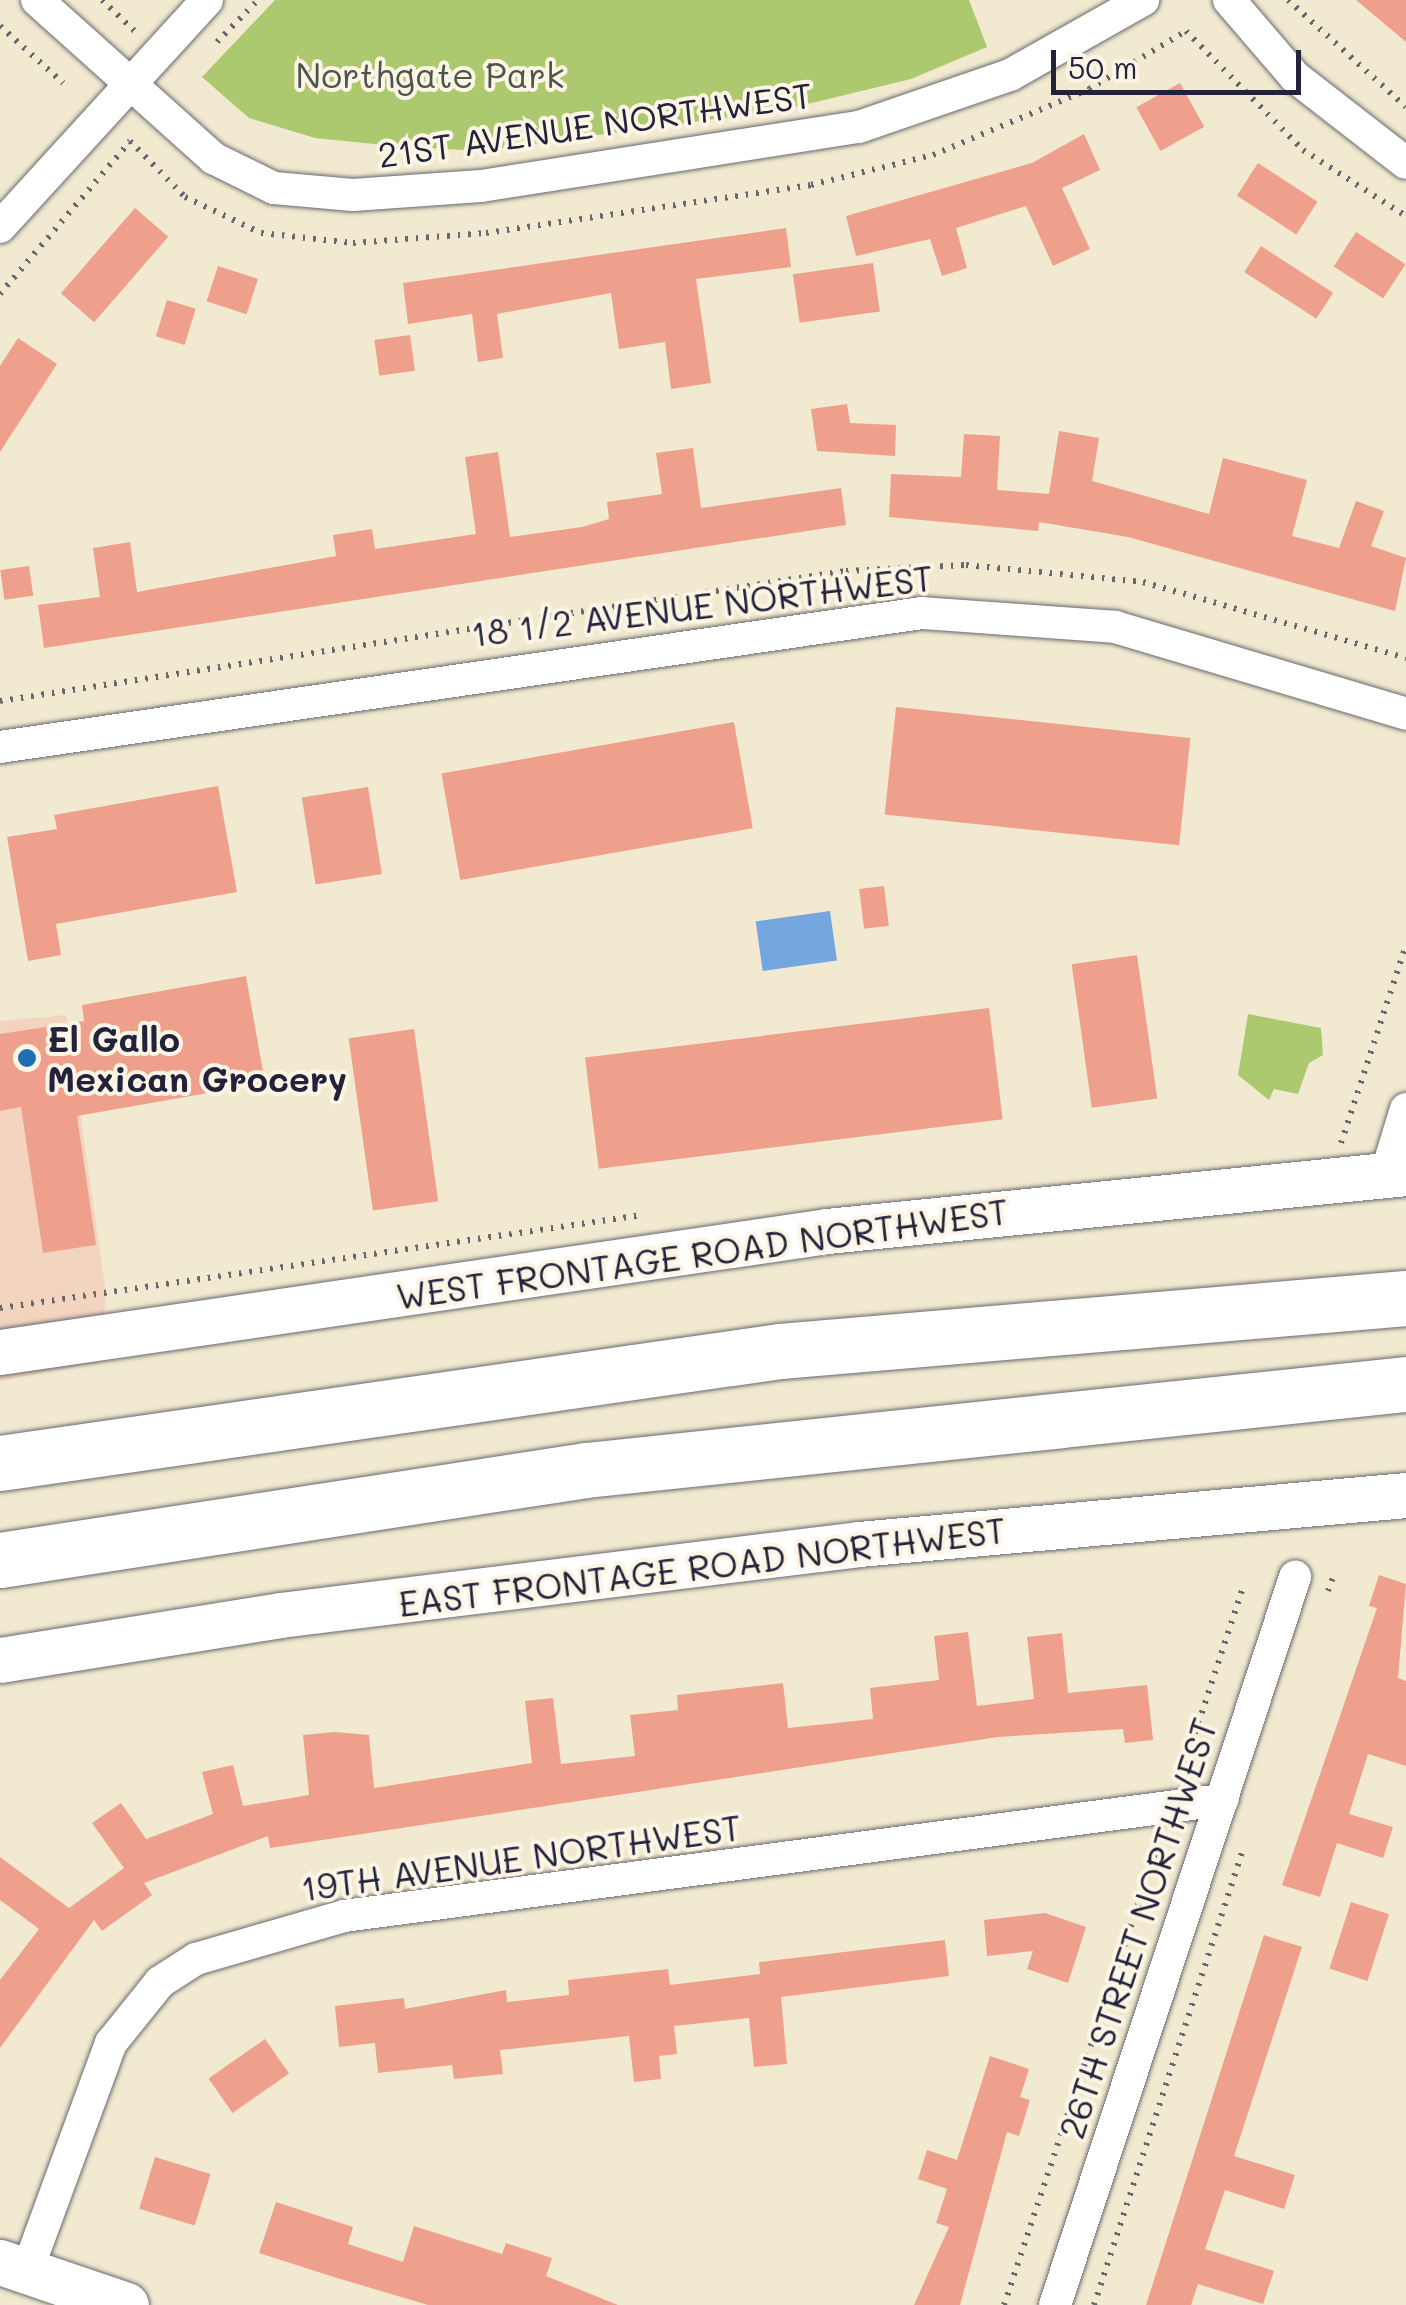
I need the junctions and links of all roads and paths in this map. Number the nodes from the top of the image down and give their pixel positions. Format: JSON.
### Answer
{"nodes":[{"id":1,"x":37,"y":0,"type":"edge"},
{"id":2,"x":206,"y":0,"type":"edge"},
{"id":3,"x":1143,"y":0,"type":"edge"},
{"id":4,"x":1229,"y":0,"type":"edge"},
{"id":5,"x":1288,"y":0,"type":"edge"},
{"id":6,"x":0,"y":26,"type":"edge"},
{"id":7,"x":1186,"y":31,"type":"dead end"},
{"id":8,"x":63,"y":83,"type":"dead end"},
{"id":9,"x":128,"y":83,"type":"junction"},
{"id":10,"x":1406,"y":107,"type":"edge"},
{"id":11,"x":130,"y":142,"type":"dead end"},
{"id":12,"x":1406,"y":164,"type":"edge"},
{"id":13,"x":1406,"y":216,"type":"edge"},
{"id":14,"x":0,"y":227,"type":"edge"},
{"id":15,"x":0,"y":294,"type":"edge"},
{"id":16,"x":1406,"y":714,"type":"edge"},
{"id":17,"x":0,"y":747,"type":"edge"},
{"id":18,"x":1406,"y":946,"type":"edge"},
{"id":19,"x":1406,"y":1109,"type":"edge"},
{"id":20,"x":1340,"y":1144,"type":"dead end"},
{"id":21,"x":1396,"y":1173,"type":"edge"},
{"id":22,"x":1406,"y":1298,"type":"edge"},
{"id":23,"x":0,"y":1317,"type":"edge"},
{"id":24,"x":1406,"y":1384,"type":"edge"},
{"id":25,"x":0,"y":1463,"type":"edge"},
{"id":26,"x":1406,"y":1496,"type":"edge"},
{"id":27,"x":0,"y":1560,"type":"edge"},
{"id":28,"x":1333,"y":1576,"type":"dead end"},
{"id":29,"x":1295,"y":1577,"type":"dead end"},
{"id":30,"x":1243,"y":1588,"type":"dead end"},
{"id":31,"x":1320,"y":1614,"type":"dead end"},
{"id":32,"x":0,"y":1660,"type":"edge"},
{"id":33,"x":1222,"y":1800,"type":"junction"},
{"id":34,"x":1171,"y":1804,"type":"junction"},
{"id":35,"x":1247,"y":1838,"type":"dead end"},
{"id":36,"x":13,"y":2266,"type":"edge"},
{"id":37,"x":126,"y":2305,"type":"edge"},
{"id":38,"x":1004,"y":2305,"type":"edge"},
{"id":39,"x":1055,"y":2305,"type":"edge"},
{"id":40,"x":1094,"y":2305,"type":"edge"}],
"edges":[{"from":1,"to":9,"type":"street","name":"21ST AVENUE NORTHWEST"},
{"from":2,"to":9,"type":"street"},
{"from":3,"to":9,"type":"street","name":"21ST AVENUE NORTHWEST"},
{"from":4,"to":12,"type":"street"},
{"from":5,"to":10,"type":"path"},
{"from":6,"to":8,"type":"path"},
{"from":7,"to":13,"type":"path"},
{"from":9,"to":14,"type":"street"},
{"from":11,"to":15,"type":"path"},
{"from":16,"to":17,"type":"street","name":"18 1/2 AVENUE NORTHWEST"},
{"from":18,"to":20,"type":"path"},
{"from":19,"to":21,"type":"street"},
{"from":21,"to":23,"type":"street","name":"WEST FRONTAGE ROAD NORTHWEST"},
{"from":22,"to":25,"type":"highway"},
{"from":24,"to":27,"type":"highway"},
{"from":26,"to":32,"type":"street","name":"EAST FRONTAGE ROAD NORTHWEST"},
{"from":28,"to":31,"type":"path"},
{"from":29,"to":33,"type":"street","name":"26TH STREET NORTHWEST"},
{"from":30,"to":34,"type":"path"},
{"from":33,"to":34,"type":"street","name":"19TH AVENUE NORTHWEST"},
{"from":33,"to":39,"type":"street","name":"26TH STREET NORTHWEST"},
{"from":34,"to":36,"type":"street","name":"19TH AVENUE NORTHWEST"},
{"from":34,"to":38,"type":"path"},
{"from":35,"to":40,"type":"path"},
{"from":36,"to":37,"type":"street"}]}
